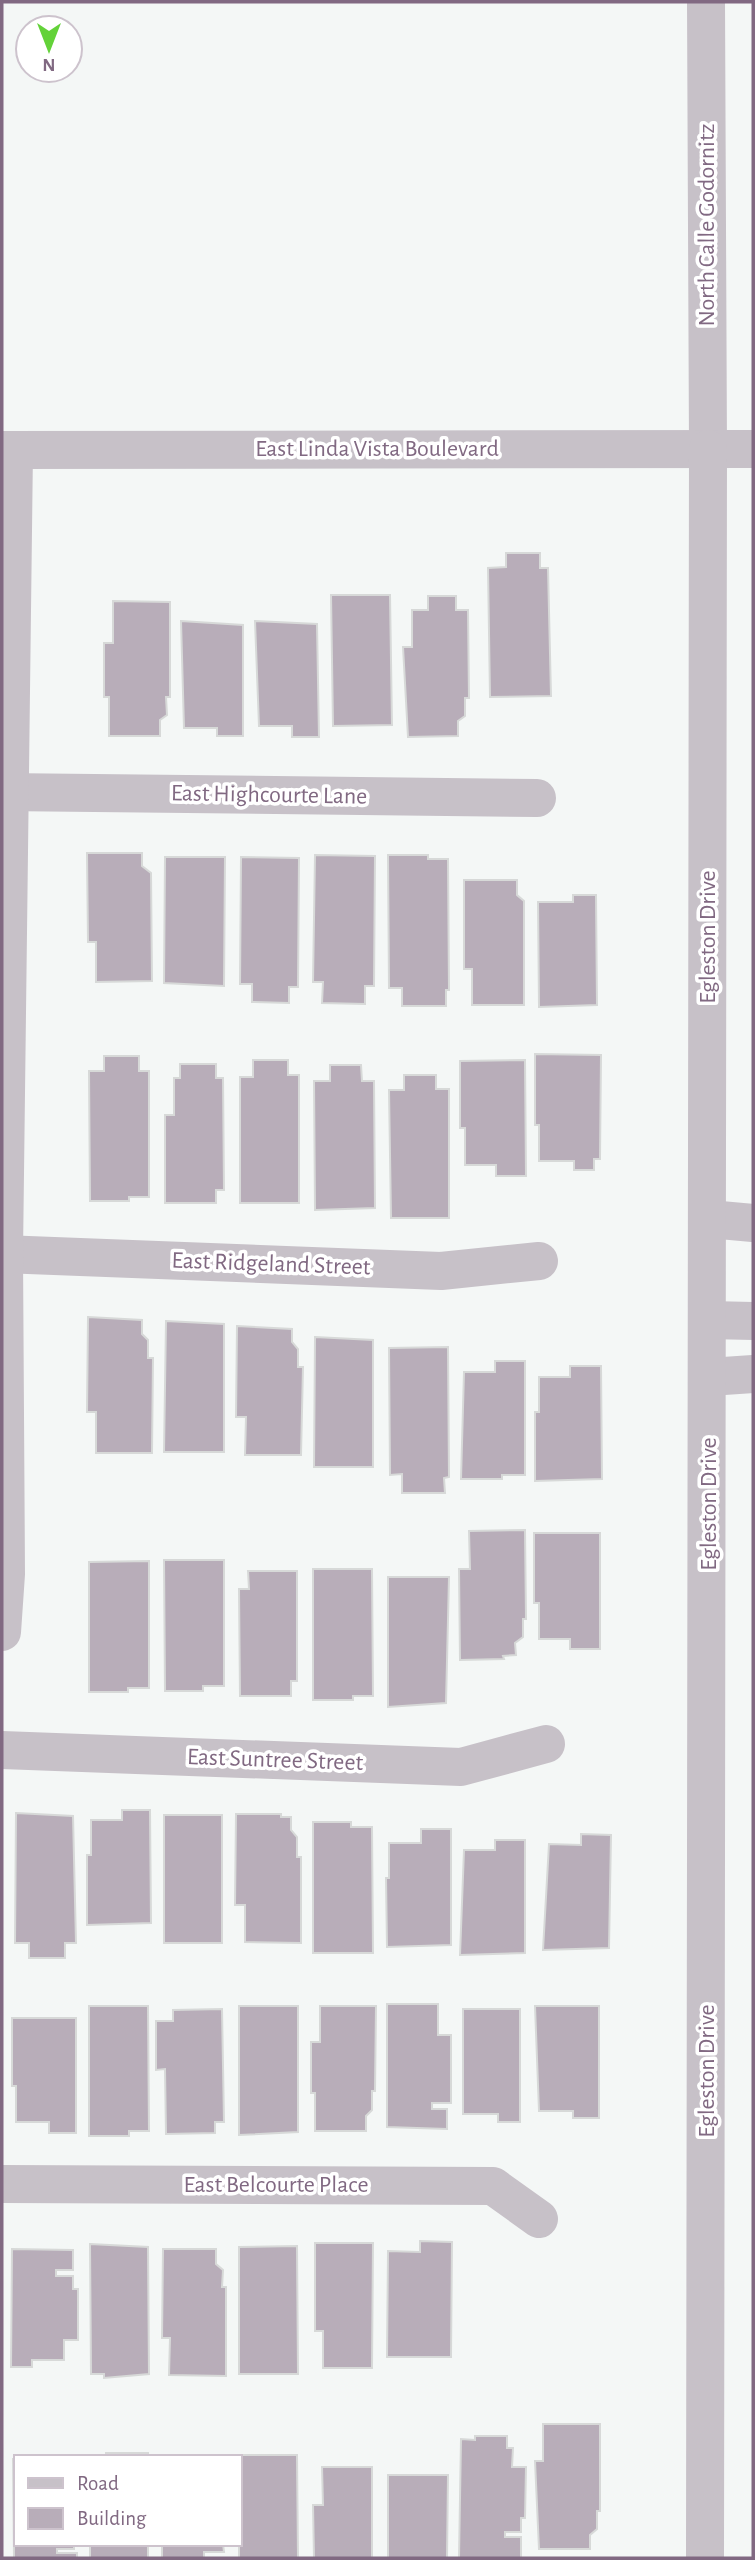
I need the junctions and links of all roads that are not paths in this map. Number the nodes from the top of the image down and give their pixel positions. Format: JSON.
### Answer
{"nodes":[{"id":1,"x":706,"y":2,"type":"edge"},
{"id":2,"x":708,"y":449,"type":"junction"},
{"id":3,"x":753,"y":449,"type":"edge"},
{"id":4,"x":8,"y":450,"type":"edge"},
{"id":5,"x":7,"y":792,"type":"edge"},
{"id":6,"x":537,"y":798,"type":"dead end"},
{"id":7,"x":709,"y":1219,"type":"junction"},
{"id":8,"x":753,"y":1223,"type":"edge"},
{"id":9,"x":3,"y":1254,"type":"edge"},
{"id":10,"x":539,"y":1261,"type":"dead end"},
{"id":11,"x":709,"y":1320,"type":"junction"},
{"id":12,"x":753,"y":1321,"type":"edge"},
{"id":13,"x":753,"y":1374,"type":"edge"},
{"id":14,"x":709,"y":1377,"type":"junction"},
{"id":15,"x":2,"y":1632,"type":"edge"},
{"id":16,"x":546,"y":1744,"type":"dead end"},
{"id":17,"x":2,"y":1750,"type":"edge"},
{"id":18,"x":2,"y":2184,"type":"edge"},
{"id":19,"x":539,"y":2219,"type":"dead end"},
{"id":20,"x":705,"y":2558,"type":"edge"}],
"edges":[{"from":1,"to":2,"type":"street","name":"North Calle Godornitz"},
{"from":2,"to":3,"type":"street","name":"East Linda Vista Boulevard"},
{"from":2,"to":4,"type":"street","name":"East Linda Vista Boulevard"},
{"from":2,"to":7,"type":"street","name":"Egleston Drive"},
{"from":4,"to":5,"type":"street"},
{"from":5,"to":6,"type":"street","name":"East Highcourte Lane"},
{"from":5,"to":9,"type":"street"},
{"from":7,"to":8,"type":"street"},
{"from":7,"to":11,"type":"street","name":"Egleston Drive"},
{"from":9,"to":10,"type":"street","name":"East Ridgeland Street"},
{"from":9,"to":15,"type":"street"},
{"from":11,"to":12,"type":"street"},
{"from":11,"to":14,"type":"street","name":"Egleston Drive"},
{"from":13,"to":14,"type":"street"},
{"from":14,"to":20,"type":"street","name":"Egleston Drive"},
{"from":16,"to":17,"type":"street","name":"East Suntree Street"},
{"from":18,"to":19,"type":"street","name":"East Belcourte Place"}]}
